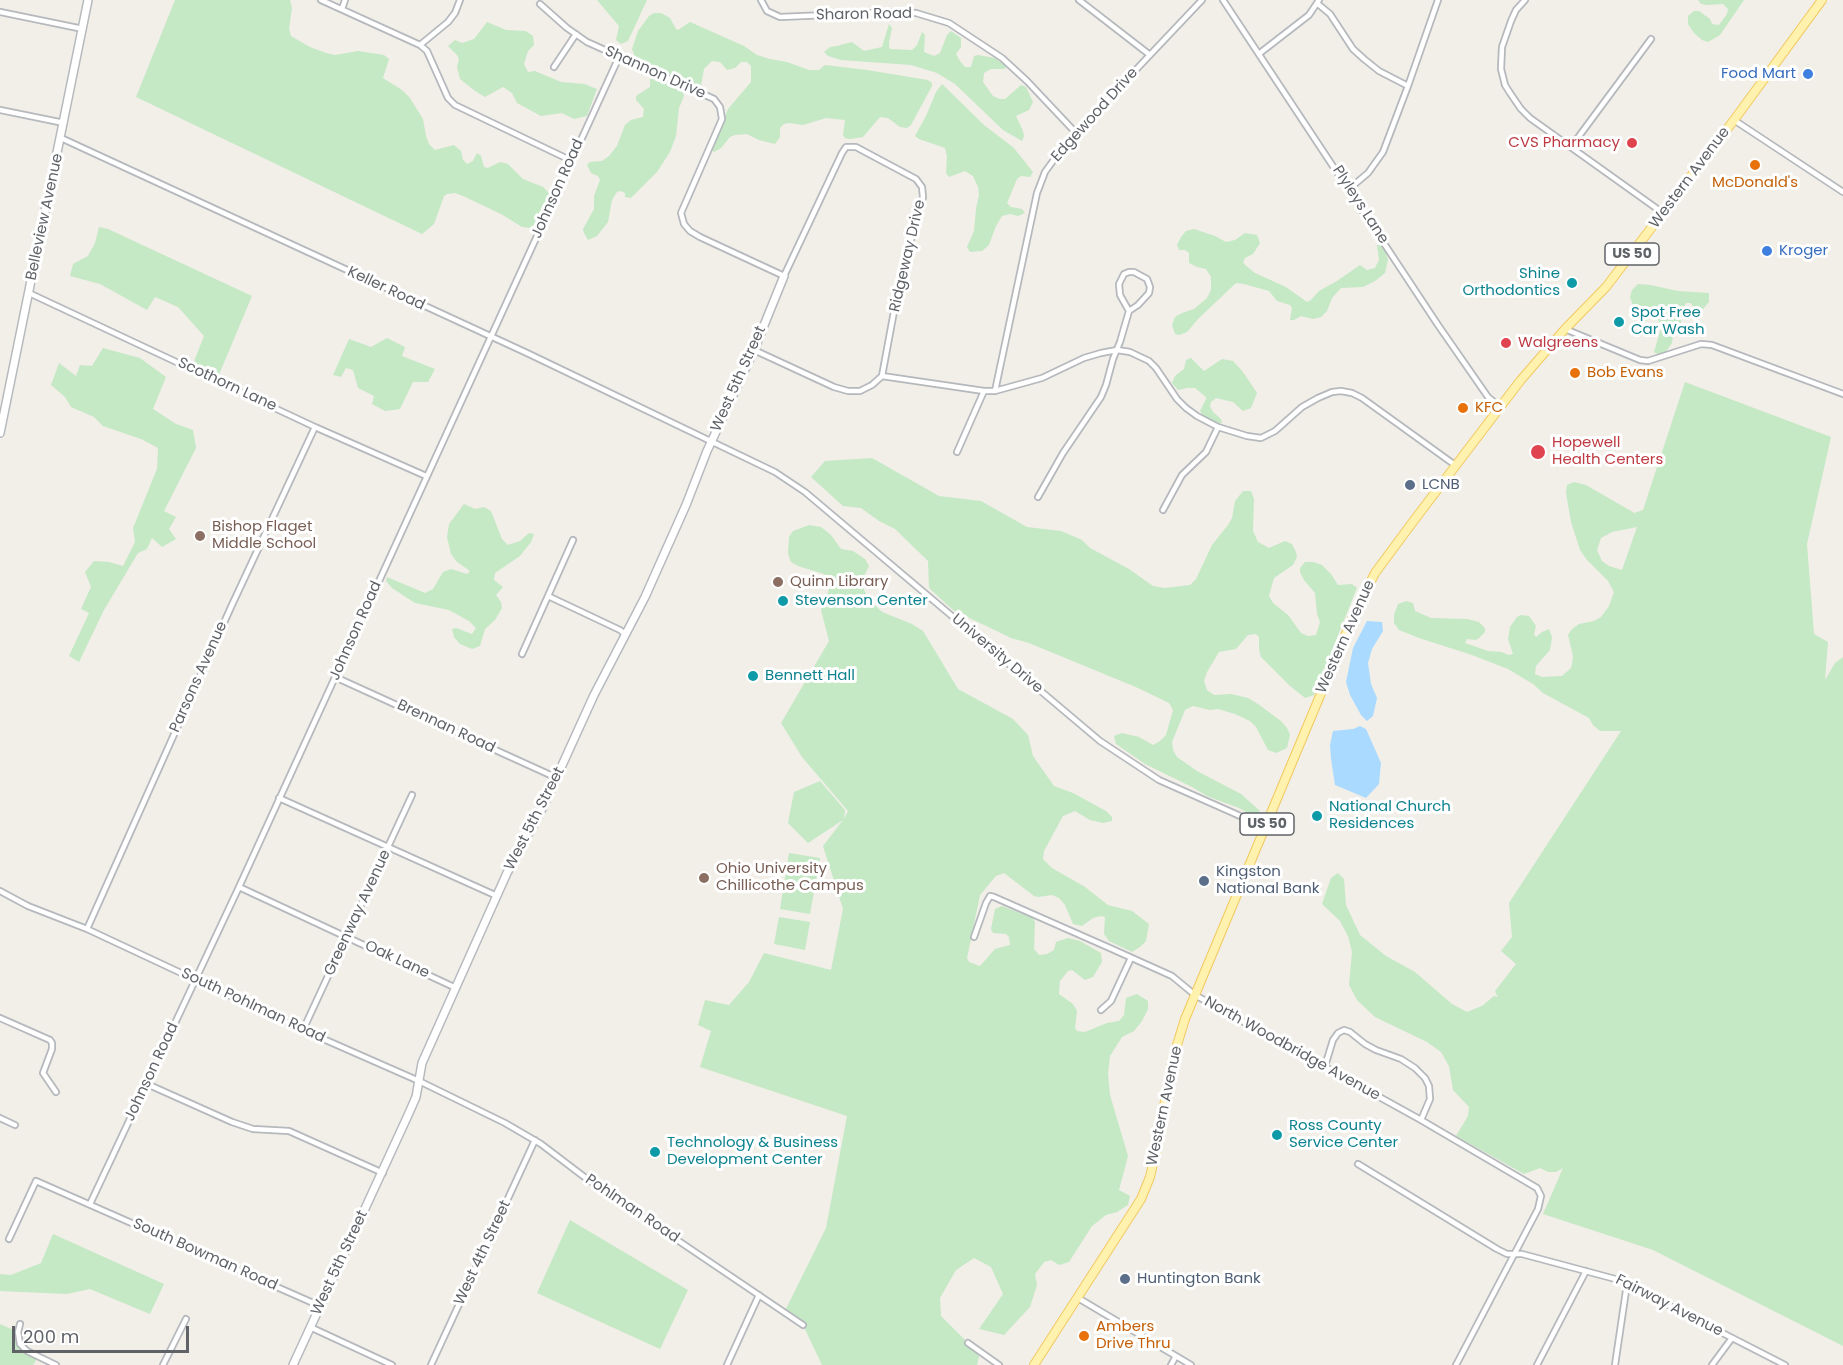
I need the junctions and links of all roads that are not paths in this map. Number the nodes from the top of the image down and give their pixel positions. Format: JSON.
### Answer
{"nodes":[{"id":1,"x":88,"y":0,"type":"edge"},
{"id":2,"x":321,"y":0,"type":"edge"},
{"id":3,"x":345,"y":0,"type":"edge"},
{"id":4,"x":460,"y":0,"type":"edge"},
{"id":5,"x":761,"y":0,"type":"edge"},
{"id":6,"x":1079,"y":0,"type":"edge"},
{"id":7,"x":1202,"y":0,"type":"edge"},
{"id":8,"x":1223,"y":0,"type":"edge"},
{"id":9,"x":1438,"y":0,"type":"edge"},
{"id":10,"x":1525,"y":0,"type":"edge"},
{"id":11,"x":1822,"y":0,"type":"edge"},
{"id":12,"x":1318,"y":2,"type":"edge"},
{"id":13,"x":540,"y":4,"type":"dead end"},
{"id":14,"x":342,"y":9,"type":"junction"},
{"id":15,"x":0,"y":12,"type":"edge"},
{"id":16,"x":82,"y":29,"type":"junction"},
{"id":17,"x":576,"y":34,"type":"junction"},
{"id":18,"x":1651,"y":39,"type":"dead end"},
{"id":19,"x":420,"y":45,"type":"junction"},
{"id":20,"x":1260,"y":53,"type":"junction"},
{"id":21,"x":1150,"y":55,"type":"junction"},
{"id":22,"x":619,"y":57,"type":"junction"},
{"id":23,"x":554,"y":67,"type":"dead end"},
{"id":24,"x":1408,"y":86,"type":"junction"},
{"id":25,"x":0,"y":110,"type":"edge"},
{"id":26,"x":1734,"y":120,"type":"junction"},
{"id":27,"x":64,"y":123,"type":"junction"},
{"id":28,"x":1076,"y":133,"type":"junction"},
{"id":29,"x":61,"y":138,"type":"junction"},
{"id":30,"x":1571,"y":147,"type":"junction"},
{"id":31,"x":570,"y":160,"type":"junction"},
{"id":32,"x":1349,"y":189,"type":"junction"},
{"id":33,"x":1843,"y":192,"type":"edge"},
{"id":34,"x":1663,"y":213,"type":"junction"},
{"id":35,"x":784,"y":276,"type":"junction"},
{"id":36,"x":29,"y":293,"type":"junction"},
{"id":37,"x":1129,"y":311,"type":"junction"},
{"id":38,"x":1565,"y":329,"type":"junction"},
{"id":39,"x":490,"y":336,"type":"junction"},
{"id":40,"x":1117,"y":350,"type":"junction"},
{"id":41,"x":754,"y":351,"type":"junction"},
{"id":42,"x":882,"y":376,"type":"junction"},
{"id":43,"x":984,"y":391,"type":"junction"},
{"id":44,"x":995,"y":391,"type":"junction"},
{"id":45,"x":1843,"y":394,"type":"edge"},
{"id":46,"x":1500,"y":407,"type":"junction"},
{"id":47,"x":315,"y":427,"type":"junction"},
{"id":48,"x":1218,"y":427,"type":"junction"},
{"id":49,"x":0,"y":430,"type":"edge"},
{"id":50,"x":711,"y":442,"type":"junction"},
{"id":51,"x":957,"y":452,"type":"dead end"},
{"id":52,"x":1455,"y":465,"type":"junction"},
{"id":53,"x":426,"y":476,"type":"junction"},
{"id":54,"x":1038,"y":497,"type":"dead end"},
{"id":55,"x":1163,"y":510,"type":"dead end"},
{"id":56,"x":573,"y":540,"type":"dead end"},
{"id":57,"x":548,"y":596,"type":"junction"},
{"id":58,"x":626,"y":635,"type":"junction"},
{"id":59,"x":522,"y":654,"type":"dead end"},
{"id":60,"x":335,"y":677,"type":"junction"},
{"id":61,"x":557,"y":778,"type":"junction"},
{"id":62,"x":412,"y":795,"type":"dead end"},
{"id":63,"x":279,"y":798,"type":"junction"},
{"id":64,"x":1265,"y":827,"type":"junction"},
{"id":65,"x":388,"y":847,"type":"junction"},
{"id":66,"x":239,"y":887,"type":"junction"},
{"id":67,"x":0,"y":891,"type":"edge"},
{"id":68,"x":496,"y":896,"type":"junction"},
{"id":69,"x":87,"y":929,"type":"junction"},
{"id":70,"x":348,"y":937,"type":"junction"},
{"id":71,"x":974,"y":937,"type":"dead end"},
{"id":72,"x":1131,"y":958,"type":"junction"},
{"id":73,"x":196,"y":979,"type":"junction"},
{"id":74,"x":456,"y":987,"type":"junction"},
{"id":75,"x":1196,"y":995,"type":"junction"},
{"id":76,"x":1101,"y":1010,"type":"dead end"},
{"id":77,"x":0,"y":1018,"type":"edge"},
{"id":78,"x":303,"y":1030,"type":"junction"},
{"id":79,"x":1325,"y":1066,"type":"junction"},
{"id":80,"x":419,"y":1081,"type":"junction"},
{"id":81,"x":147,"y":1084,"type":"junction"},
{"id":82,"x":56,"y":1092,"type":"dead end"},
{"id":83,"x":0,"y":1118,"type":"edge"},
{"id":84,"x":1421,"y":1120,"type":"junction"},
{"id":85,"x":505,"y":1123,"type":"joint"},
{"id":86,"x":15,"y":1125,"type":"dead end"},
{"id":87,"x":535,"y":1140,"type":"junction"},
{"id":88,"x":1358,"y":1164,"type":"dead end"},
{"id":89,"x":383,"y":1173,"type":"junction"},
{"id":90,"x":90,"y":1204,"type":"junction"},
{"id":91,"x":9,"y":1239,"type":"dead end"},
{"id":92,"x":1514,"y":1254,"type":"junction"},
{"id":93,"x":1586,"y":1271,"type":"junction"},
{"id":94,"x":1627,"y":1284,"type":"junction"},
{"id":95,"x":759,"y":1295,"type":"junction"},
{"id":96,"x":1078,"y":1298,"type":"junction"},
{"id":97,"x":320,"y":1306,"type":"junction"},
{"id":98,"x":186,"y":1319,"type":"dead end"},
{"id":99,"x":20,"y":1324,"type":"dead end"},
{"id":100,"x":803,"y":1325,"type":"dead end"},
{"id":101,"x":310,"y":1327,"type":"junction"},
{"id":102,"x":1732,"y":1338,"type":"junction"},
{"id":103,"x":968,"y":1343,"type":"dead end"},
{"id":104,"x":1176,"y":1356,"type":"junction"},
{"id":105,"x":56,"y":1365,"type":"edge"},
{"id":106,"x":163,"y":1365,"type":"edge"},
{"id":107,"x":293,"y":1365,"type":"edge"},
{"id":108,"x":392,"y":1365,"type":"edge"},
{"id":109,"x":431,"y":1365,"type":"edge"},
{"id":110,"x":727,"y":1365,"type":"edge"},
{"id":111,"x":999,"y":1365,"type":"edge"},
{"id":112,"x":1034,"y":1365,"type":"edge"},
{"id":113,"x":1171,"y":1365,"type":"edge"},
{"id":114,"x":1191,"y":1365,"type":"edge"},
{"id":115,"x":1456,"y":1365,"type":"edge"},
{"id":116,"x":1537,"y":1365,"type":"edge"},
{"id":117,"x":1615,"y":1365,"type":"edge"},
{"id":118,"x":1712,"y":1365,"type":"edge"},
{"id":119,"x":1785,"y":1365,"type":"edge"}],
"edges":[{"from":1,"to":16,"type":"street","name":"Belleview Avenue"},
{"from":2,"to":14,"type":"street"},
{"from":3,"to":14,"type":"street"},
{"from":4,"to":19,"type":"street"},
{"from":5,"to":28,"type":"street","name":"Sharon Road"},
{"from":6,"to":21,"type":"street"},
{"from":7,"to":21,"type":"street","name":"Edgewood Drive"},
{"from":8,"to":20,"type":"street","name":"Plyleys Lane"},
{"from":9,"to":24,"type":"street"},
{"from":10,"to":30,"type":"street"},
{"from":11,"to":26,"type":"main road","name":"Western Avenue","number":"US 50"},
{"from":12,"to":20,"type":"street"},
{"from":12,"to":24,"type":"street"},
{"from":13,"to":17,"type":"street","name":"Shannon Drive"},
{"from":14,"to":19,"type":"street"},
{"from":15,"to":16,"type":"street"},
{"from":16,"to":27,"type":"street","name":"Belleview Avenue"},
{"from":17,"to":22,"type":"street","name":"Shannon Drive"},
{"from":17,"to":23,"type":"street"},
{"from":18,"to":30,"type":"street"},
{"from":19,"to":31,"type":"street"},
{"from":20,"to":32,"type":"street","name":"Plyleys Lane"},
{"from":21,"to":28,"type":"street","name":"Edgewood Drive"},
{"from":22,"to":31,"type":"street","name":"Johnson Road"},
{"from":22,"to":35,"type":"street","name":"Shannon Drive"},
{"from":24,"to":32,"type":"street"},
{"from":25,"to":27,"type":"street"},
{"from":26,"to":33,"type":"street"},
{"from":26,"to":34,"type":"main road","name":"Western Avenue","number":"US 50"},
{"from":27,"to":29,"type":"street","name":"Belleview Avenue"},
{"from":28,"to":44,"type":"street","name":"Edgewood Drive"},
{"from":29,"to":36,"type":"street","name":"Belleview Avenue"},
{"from":29,"to":39,"type":"street","name":"Keller Road"},
{"from":30,"to":34,"type":"street"},
{"from":31,"to":39,"type":"street","name":"Johnson Road"},
{"from":32,"to":46,"type":"street","name":"Plyleys Lane"},
{"from":34,"to":38,"type":"main road","name":"Western Avenue","number":"US 50"},
{"from":35,"to":41,"type":"street","name":"West 5th Street"},
{"from":35,"to":42,"type":"street","name":"Ridgeway Drive"},
{"from":36,"to":47,"type":"street","name":"Scothorn Lane"},
{"from":36,"to":49,"type":"street","name":"Belleview Avenue"},
{"from":37,"to":37,"type":"street"},
{"from":37,"to":40,"type":"street"},
{"from":38,"to":45,"type":"street"},
{"from":38,"to":46,"type":"main road","name":"Western Avenue","number":"US 50"},
{"from":39,"to":50,"type":"street","name":"Keller Road"},
{"from":39,"to":53,"type":"street","name":"Johnson Road"},
{"from":40,"to":44,"type":"street"},
{"from":40,"to":48,"type":"street"},
{"from":40,"to":54,"type":"street"},
{"from":41,"to":42,"type":"street"},
{"from":41,"to":50,"type":"street","name":"West 5th Street"},
{"from":42,"to":43,"type":"street"},
{"from":43,"to":44,"type":"street"},
{"from":43,"to":51,"type":"street"},
{"from":46,"to":52,"type":"main road","name":"Western Avenue","number":"US 50"},
{"from":47,"to":53,"type":"street","name":"Scothorn Lane"},
{"from":47,"to":69,"type":"street","name":"Parsons Avenue"},
{"from":48,"to":52,"type":"street"},
{"from":48,"to":55,"type":"street"},
{"from":50,"to":58,"type":"street","name":"West 5th Street"},
{"from":50,"to":64,"type":"street","name":"University Drive"},
{"from":52,"to":64,"type":"main road","name":"Western Avenue","number":"US 50"},
{"from":53,"to":60,"type":"street","name":"Johnson Road"},
{"from":56,"to":57,"type":"street"},
{"from":57,"to":58,"type":"street"},
{"from":57,"to":59,"type":"street"},
{"from":58,"to":61,"type":"street","name":"West 5th Street"},
{"from":60,"to":61,"type":"street","name":"Brennan Road"},
{"from":60,"to":63,"type":"street","name":"Johnson Road"},
{"from":61,"to":68,"type":"street","name":"West 5th Street"},
{"from":62,"to":65,"type":"street","name":"Greenway Avenue"},
{"from":63,"to":65,"type":"street"},
{"from":63,"to":66,"type":"street","name":"Johnson Road"},
{"from":64,"to":75,"type":"main road","name":"Western Avenue","number":"US 50"},
{"from":65,"to":68,"type":"street"},
{"from":65,"to":70,"type":"street","name":"Greenway Avenue"},
{"from":66,"to":70,"type":"street","name":"Oak Lane"},
{"from":66,"to":73,"type":"street","name":"Johnson Road"},
{"from":67,"to":69,"type":"street","name":"South Pohlman Road"},
{"from":68,"to":74,"type":"street","name":"West 5th Street"},
{"from":69,"to":73,"type":"street","name":"South Pohlman Road"},
{"from":70,"to":74,"type":"street","name":"Oak Lane"},
{"from":70,"to":78,"type":"street","name":"Greenway Avenue"},
{"from":71,"to":72,"type":"street","name":"North Woodbridge Avenue"},
{"from":72,"to":75,"type":"street","name":"North Woodbridge Avenue"},
{"from":72,"to":76,"type":"street"},
{"from":73,"to":78,"type":"street","name":"South Pohlman Road"},
{"from":73,"to":81,"type":"street","name":"Johnson Road"},
{"from":74,"to":80,"type":"street","name":"West 5th Street"},
{"from":75,"to":79,"type":"street","name":"North Woodbridge Avenue"},
{"from":75,"to":96,"type":"main road","name":"Western Avenue","number":"US 50"},
{"from":77,"to":82,"type":"street"},
{"from":78,"to":80,"type":"street","name":"South Pohlman Road"},
{"from":79,"to":84,"type":"street","name":"North Woodbridge Avenue"},
{"from":79,"to":84,"type":"street"},
{"from":80,"to":85,"type":"street","name":"South Pohlman Road"},
{"from":80,"to":89,"type":"street","name":"West 5th Street"},
{"from":81,"to":89,"type":"street"},
{"from":81,"to":90,"type":"street","name":"Johnson Road"},
{"from":83,"to":86,"type":"street"},
{"from":84,"to":92,"type":"street","name":"North Woodbridge Avenue"},
{"from":85,"to":87,"type":"street","name":"Pohlman Road"},
{"from":87,"to":95,"type":"street","name":"Pohlman Road"},
{"from":87,"to":109,"type":"street","name":"West 4th Street"},
{"from":88,"to":92,"type":"street","name":"Fairway Avenue"},
{"from":89,"to":97,"type":"street","name":"West 5th Street"},
{"from":90,"to":91,"type":"street","name":"South Bowman Road"},
{"from":90,"to":97,"type":"street","name":"South Bowman Road"},
{"from":92,"to":93,"type":"street","name":"Fairway Avenue"},
{"from":92,"to":115,"type":"street"},
{"from":93,"to":94,"type":"street","name":"Fairway Avenue"},
{"from":93,"to":116,"type":"street"},
{"from":94,"to":102,"type":"street","name":"Fairway Avenue"},
{"from":94,"to":117,"type":"street"},
{"from":95,"to":100,"type":"street","name":"Pohlman Road"},
{"from":95,"to":110,"type":"street"},
{"from":96,"to":104,"type":"street"},
{"from":96,"to":112,"type":"main road","name":"Western Avenue","number":"US 50"},
{"from":97,"to":101,"type":"street","name":"West 5th Street"},
{"from":98,"to":106,"type":"street"},
{"from":99,"to":105,"type":"street"},
{"from":101,"to":107,"type":"street","name":"West 5th Street"},
{"from":101,"to":108,"type":"street"},
{"from":102,"to":118,"type":"street"},
{"from":102,"to":119,"type":"street","name":"Fairway Avenue"},
{"from":103,"to":111,"type":"street"},
{"from":104,"to":113,"type":"street"},
{"from":104,"to":114,"type":"street"}]}
